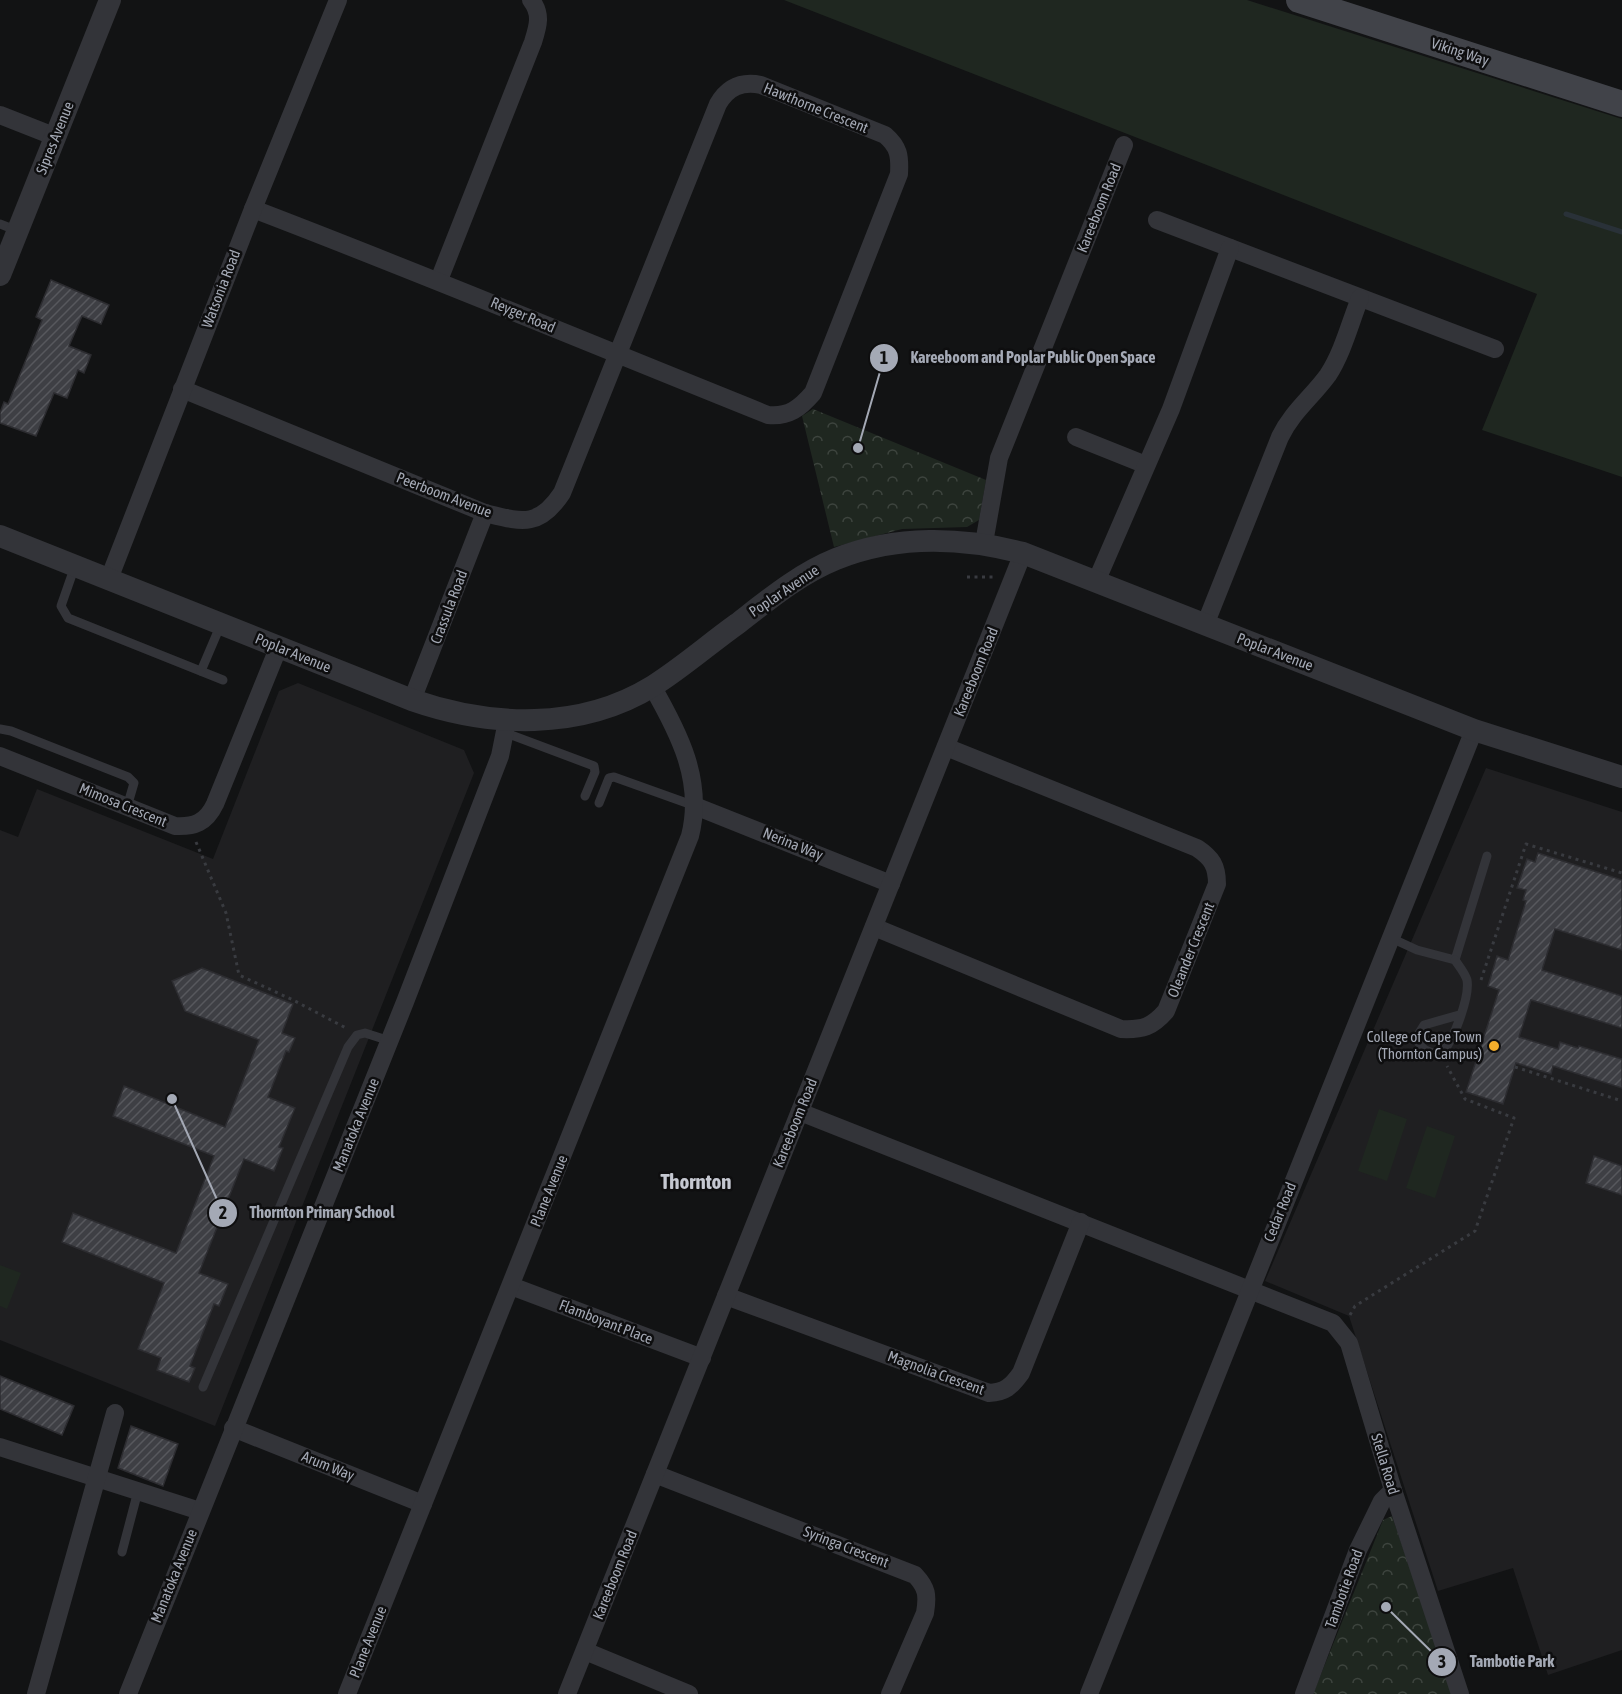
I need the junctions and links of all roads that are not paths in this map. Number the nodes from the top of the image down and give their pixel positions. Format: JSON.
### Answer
{"nodes":[{"id":1,"x":110,"y":0,"type":"edge"},
{"id":2,"x":338,"y":0,"type":"edge"},
{"id":3,"x":531,"y":0,"type":"edge"},
{"id":4,"x":1299,"y":0,"type":"edge"},
{"id":5,"x":1622,"y":104,"type":"edge"},
{"id":6,"x":0,"y":115,"type":"edge"},
{"id":7,"x":56,"y":137,"type":"junction"},
{"id":8,"x":1125,"y":145,"type":"dead end"},
{"id":9,"x":253,"y":209,"type":"junction"},
{"id":10,"x":1157,"y":220,"type":"dead end"},
{"id":11,"x":9,"y":227,"type":"edge"},
{"id":12,"x":1230,"y":248,"type":"junction"},
{"id":13,"x":0,"y":275,"type":"edge"},
{"id":14,"x":439,"y":280,"type":"junction"},
{"id":15,"x":1360,"y":298,"type":"junction"},
{"id":16,"x":1495,"y":349,"type":"dead end"},
{"id":17,"x":619,"y":355,"type":"junction"},
{"id":18,"x":182,"y":389,"type":"junction"},
{"id":19,"x":793,"y":412,"type":"joint"},
{"id":20,"x":1076,"y":437,"type":"dead end"},
{"id":21,"x":1146,"y":465,"type":"junction"},
{"id":22,"x":485,"y":513,"type":"junction"},
{"id":23,"x":0,"y":536,"type":"edge"},
{"id":24,"x":984,"y":543,"type":"junction"},
{"id":25,"x":1023,"y":553,"type":"junction"},
{"id":26,"x":75,"y":566,"type":"junction"},
{"id":27,"x":109,"y":579,"type":"junction"},
{"id":28,"x":1096,"y":582,"type":"junction"},
{"id":29,"x":221,"y":624,"type":"junction"},
{"id":30,"x":1206,"y":625,"type":"junction"},
{"id":31,"x":279,"y":646,"type":"junction"},
{"id":32,"x":201,"y":671,"type":"junction"},
{"id":33,"x":223,"y":680,"type":"dead end"},
{"id":34,"x":652,"y":686,"type":"junction"},
{"id":35,"x":412,"y":700,"type":"junction"},
{"id":36,"x":506,"y":727,"type":"junction"},
{"id":37,"x":0,"y":729,"type":"edge"},
{"id":38,"x":1474,"y":730,"type":"junction"},
{"id":39,"x":946,"y":747,"type":"junction"},
{"id":40,"x":0,"y":756,"type":"edge"},
{"id":41,"x":1622,"y":777,"type":"edge"},
{"id":42,"x":585,"y":796,"type":"dead end"},
{"id":43,"x":599,"y":802,"type":"dead end"},
{"id":44,"x":695,"y":806,"type":"junction"},
{"id":45,"x":127,"y":807,"type":"junction"},
{"id":46,"x":1487,"y":856,"type":"dead end"},
{"id":47,"x":891,"y":884,"type":"junction"},
{"id":48,"x":874,"y":927,"type":"junction"},
{"id":49,"x":1390,"y":938,"type":"junction"},
{"id":50,"x":1455,"y":960,"type":"junction"},
{"id":51,"x":1459,"y":1015,"type":"junction"},
{"id":52,"x":390,"y":1041,"type":"junction"},
{"id":53,"x":800,"y":1112,"type":"junction"},
{"id":54,"x":1081,"y":1222,"type":"junction"},
{"id":55,"x":511,"y":1286,"type":"junction"},
{"id":56,"x":1250,"y":1289,"type":"junction"},
{"id":57,"x":726,"y":1296,"type":"junction"},
{"id":58,"x":702,"y":1358,"type":"junction"},
{"id":59,"x":203,"y":1387,"type":"dead end"},
{"id":60,"x":115,"y":1413,"type":"dead end"},
{"id":61,"x":233,"y":1428,"type":"junction"},
{"id":62,"x":0,"y":1447,"type":"edge"},
{"id":63,"x":655,"y":1474,"type":"junction"},
{"id":64,"x":99,"y":1478,"type":"junction"},
{"id":65,"x":1393,"y":1490,"type":"junction"},
{"id":66,"x":138,"y":1491,"type":"junction"},
{"id":67,"x":423,"y":1504,"type":"junction"},
{"id":68,"x":200,"y":1511,"type":"junction"},
{"id":69,"x":122,"y":1552,"type":"dead end"},
{"id":70,"x":585,"y":1651,"type":"junction"},
{"id":71,"x":36,"y":1694,"type":"edge"},
{"id":72,"x":128,"y":1694,"type":"edge"},
{"id":73,"x":347,"y":1694,"type":"edge"},
{"id":74,"x":567,"y":1694,"type":"edge"},
{"id":75,"x":689,"y":1694,"type":"edge"},
{"id":76,"x":890,"y":1694,"type":"edge"},
{"id":77,"x":1089,"y":1694,"type":"edge"},
{"id":78,"x":1304,"y":1694,"type":"edge"},
{"id":79,"x":1460,"y":1694,"type":"edge"}],
"edges":[{"from":1,"to":7,"type":"street","name":"Sipres Avenue"},
{"from":2,"to":9,"type":"street","name":"Watsonia Road"},
{"from":3,"to":14,"type":"street"},
{"from":4,"to":5,"type":"main road","name":"Viking Way"},
{"from":6,"to":7,"type":"street"},
{"from":7,"to":11,"type":"street","name":"Sipres Avenue"},
{"from":8,"to":24,"type":"street","name":"Kareeboom Road"},
{"from":9,"to":14,"type":"street","name":"Reyger Road"},
{"from":9,"to":18,"type":"street","name":"Watsonia Road"},
{"from":10,"to":12,"type":"street"},
{"from":11,"to":13,"type":"street","name":"Sipres Avenue"},
{"from":12,"to":15,"type":"street"},
{"from":12,"to":21,"type":"street"},
{"from":14,"to":17,"type":"street","name":"Reyger Road"},
{"from":15,"to":16,"type":"street"},
{"from":15,"to":30,"type":"street"},
{"from":17,"to":19,"type":"street","name":"Reyger Road"},
{"from":17,"to":19,"type":"street","name":"Hawthorne Crescent"},
{"from":17,"to":22,"type":"street","name":"Peerboom Avenue"},
{"from":18,"to":22,"type":"street","name":"Peerboom Avenue"},
{"from":18,"to":27,"type":"street","name":"Watsonia Road"},
{"from":20,"to":21,"type":"street"},
{"from":21,"to":28,"type":"street"},
{"from":22,"to":35,"type":"street","name":"Crassula Road"},
{"from":23,"to":26,"type":"street","name":"Poplar Avenue"},
{"from":24,"to":25,"type":"street","name":"Poplar Avenue"},
{"from":24,"to":34,"type":"street","name":"Poplar Avenue"},
{"from":25,"to":28,"type":"street","name":"Poplar Avenue"},
{"from":25,"to":39,"type":"street","name":"Kareeboom Road"},
{"from":26,"to":27,"type":"street","name":"Poplar Avenue"},
{"from":26,"to":32,"type":"lane"},
{"from":27,"to":29,"type":"street","name":"Poplar Avenue"},
{"from":28,"to":30,"type":"street","name":"Poplar Avenue"},
{"from":29,"to":31,"type":"street","name":"Poplar Avenue"},
{"from":29,"to":32,"type":"lane"},
{"from":30,"to":38,"type":"street","name":"Poplar Avenue"},
{"from":31,"to":35,"type":"street","name":"Poplar Avenue"},
{"from":31,"to":45,"type":"street","name":"Mimosa Crescent"},
{"from":32,"to":33,"type":"lane"},
{"from":34,"to":36,"type":"street","name":"Poplar Avenue"},
{"from":34,"to":44,"type":"street","name":"Plane Avenue"},
{"from":35,"to":36,"type":"street","name":"Poplar Avenue"},
{"from":36,"to":42,"type":"lane"},
{"from":36,"to":52,"type":"street","name":"Manatoka Avenue"},
{"from":37,"to":45,"type":"lane"},
{"from":38,"to":41,"type":"street","name":"Poplar Avenue"},
{"from":38,"to":49,"type":"street","name":"Cedar Road"},
{"from":39,"to":47,"type":"street","name":"Kareeboom Road"},
{"from":39,"to":48,"type":"street","name":"Oleander Crescent"},
{"from":40,"to":45,"type":"street","name":"Mimosa Crescent"},
{"from":43,"to":44,"type":"lane"},
{"from":44,"to":47,"type":"street","name":"Nerina Way"},
{"from":44,"to":55,"type":"street","name":"Plane Avenue"},
{"from":46,"to":50,"type":"lane"},
{"from":47,"to":48,"type":"street","name":"Kareeboom Road"},
{"from":48,"to":53,"type":"street","name":"Kareeboom Road"},
{"from":49,"to":50,"type":"lane"},
{"from":49,"to":56,"type":"street","name":"Cedar Road"},
{"from":50,"to":51,"type":"lane"},
{"from":51,"to":51,"type":"lane"},
{"from":52,"to":59,"type":"lane"},
{"from":52,"to":61,"type":"street","name":"Manatoka Avenue"},
{"from":53,"to":54,"type":"street"},
{"from":53,"to":57,"type":"street","name":"Kareeboom Road"},
{"from":54,"to":56,"type":"street"},
{"from":54,"to":57,"type":"street","name":"Magnolia Crescent"},
{"from":55,"to":58,"type":"street","name":"Flamboyant Place"},
{"from":55,"to":67,"type":"street","name":"Plane Avenue"},
{"from":56,"to":65,"type":"street","name":"Stella Road"},
{"from":56,"to":77,"type":"street","name":"Cedar Road"},
{"from":57,"to":58,"type":"street","name":"Kareeboom Road"},
{"from":58,"to":63,"type":"street","name":"Kareeboom Road"},
{"from":60,"to":64,"type":"street"},
{"from":61,"to":67,"type":"street","name":"Arum Way"},
{"from":61,"to":68,"type":"street","name":"Manatoka Avenue"},
{"from":62,"to":64,"type":"street"},
{"from":63,"to":70,"type":"street","name":"Kareeboom Road"},
{"from":63,"to":76,"type":"street","name":"Syringa Crescent"},
{"from":64,"to":66,"type":"street"},
{"from":64,"to":71,"type":"street"},
{"from":65,"to":78,"type":"street","name":"Tambotie Road"},
{"from":65,"to":79,"type":"street","name":"Stella Road"},
{"from":66,"to":68,"type":"street"},
{"from":66,"to":69,"type":"lane"},
{"from":67,"to":73,"type":"street","name":"Plane Avenue"},
{"from":68,"to":72,"type":"street","name":"Manatoka Avenue"},
{"from":70,"to":74,"type":"street","name":"Kareeboom Road"},
{"from":70,"to":75,"type":"street"}]}
